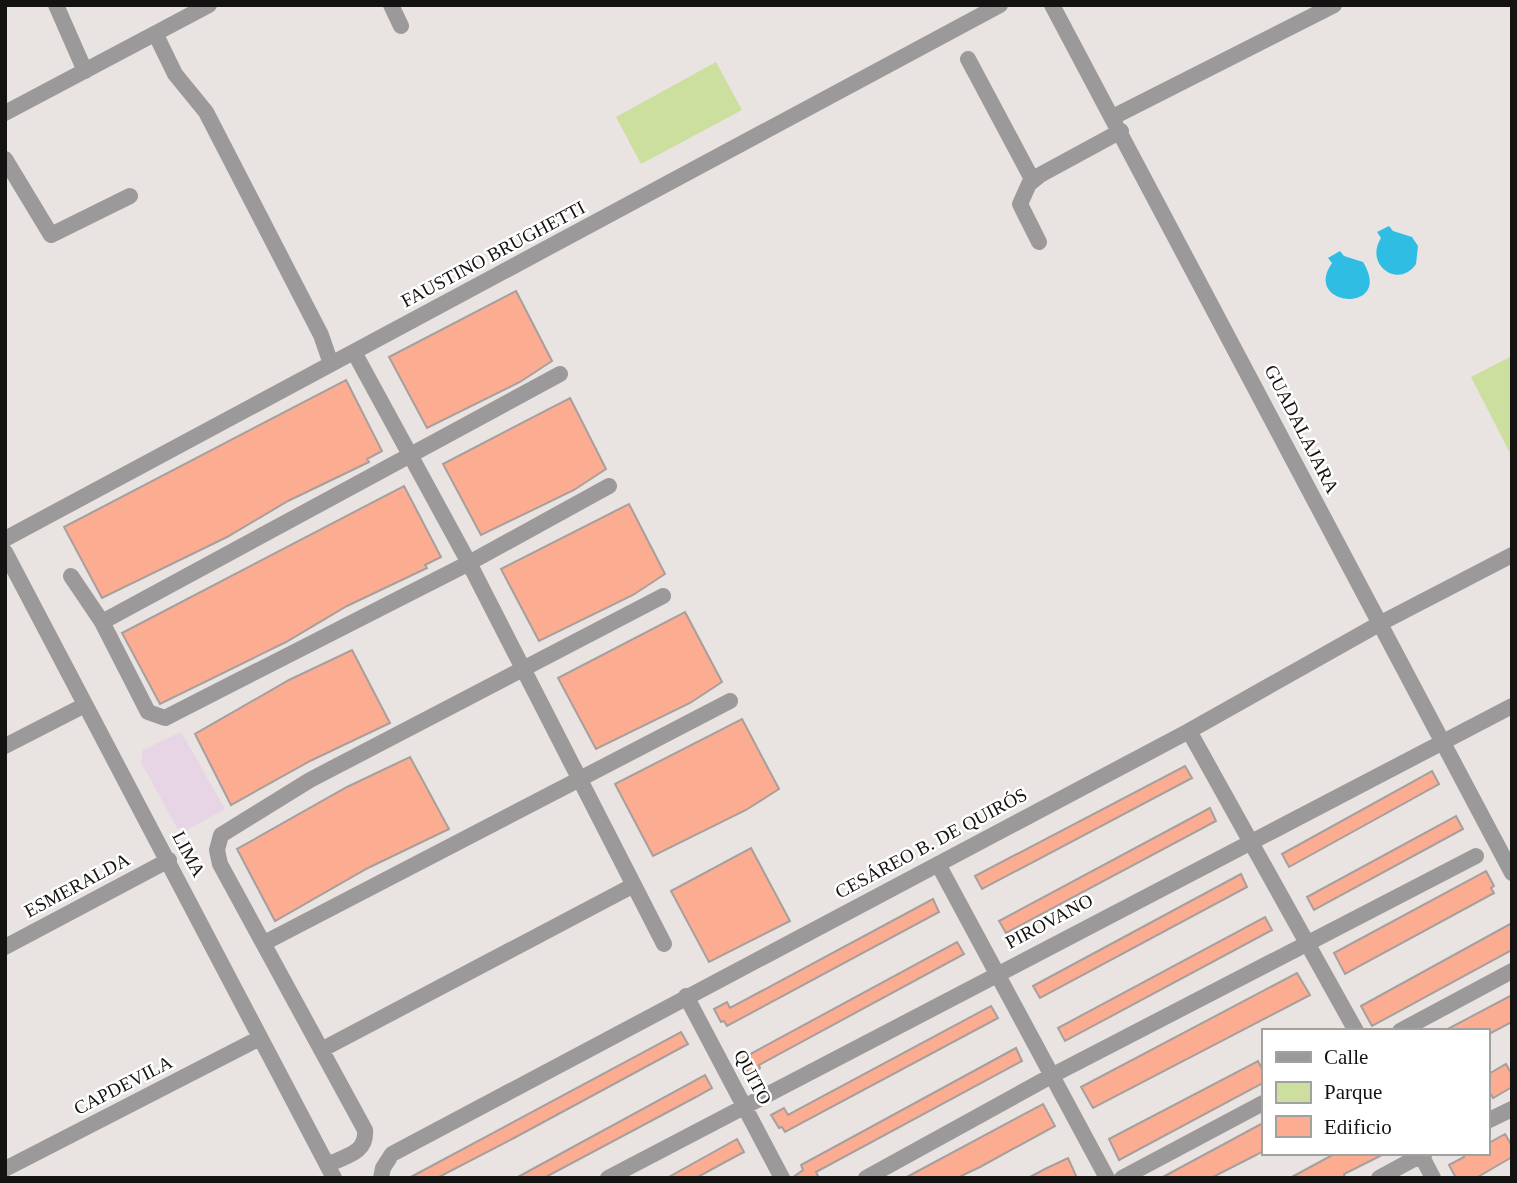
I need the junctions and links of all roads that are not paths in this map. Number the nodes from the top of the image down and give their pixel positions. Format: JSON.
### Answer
{"nodes":[{"id":1,"x":56,"y":5,"type":"edge"},
{"id":2,"x":209,"y":5,"type":"edge"},
{"id":3,"x":391,"y":5,"type":"edge"},
{"id":4,"x":1000,"y":5,"type":"edge"},
{"id":5,"x":1052,"y":5,"type":"edge"},
{"id":6,"x":1334,"y":5,"type":"edge"},
{"id":7,"x":401,"y":26,"type":"dead end"},
{"id":8,"x":156,"y":35,"type":"junction"},
{"id":9,"x":968,"y":59,"type":"dead end"},
{"id":10,"x":85,"y":71,"type":"junction"},
{"id":11,"x":5,"y":113,"type":"edge"},
{"id":12,"x":1117,"y":124,"type":"junction"},
{"id":13,"x":5,"y":159,"type":"edge"},
{"id":14,"x":1033,"y":181,"type":"junction"},
{"id":15,"x":130,"y":196,"type":"dead end"},
{"id":16,"x":1039,"y":242,"type":"dead end"},
{"id":17,"x":354,"y":352,"type":"junction"},
{"id":18,"x":331,"y":365,"type":"junction"},
{"id":19,"x":560,"y":374,"type":"dead end"},
{"id":20,"x":410,"y":455,"type":"junction"},
{"id":21,"x":609,"y":486,"type":"dead end"},
{"id":22,"x":5,"y":539,"type":"edge"},
{"id":23,"x":5,"y":552,"type":"edge"},
{"id":24,"x":1512,"y":555,"type":"edge"},
{"id":25,"x":469,"y":563,"type":"junction"},
{"id":26,"x":71,"y":576,"type":"dead end"},
{"id":27,"x":663,"y":596,"type":"dead end"},
{"id":28,"x":102,"y":622,"type":"junction"},
{"id":29,"x":1379,"y":624,"type":"junction"},
{"id":30,"x":523,"y":669,"type":"junction"},
{"id":31,"x":730,"y":701,"type":"dead end"},
{"id":32,"x":85,"y":705,"type":"junction"},
{"id":33,"x":1512,"y":706,"type":"edge"},
{"id":34,"x":1189,"y":731,"type":"junction"},
{"id":35,"x":1442,"y":741,"type":"junction"},
{"id":36,"x":5,"y":746,"type":"edge"},
{"id":37,"x":580,"y":779,"type":"junction"},
{"id":38,"x":1252,"y":839,"type":"junction"},
{"id":39,"x":1476,"y":856,"type":"dead end"},
{"id":40,"x":169,"y":860,"type":"junction"},
{"id":41,"x":938,"y":863,"type":"junction"},
{"id":42,"x":1512,"y":873,"type":"edge"},
{"id":43,"x":634,"y":885,"type":"junction"},
{"id":44,"x":1307,"y":942,"type":"junction"},
{"id":45,"x":264,"y":943,"type":"junction"},
{"id":46,"x":664,"y":944,"type":"dead end"},
{"id":47,"x":5,"y":947,"type":"edge"},
{"id":48,"x":1512,"y":971,"type":"edge"},
{"id":49,"x":998,"y":972,"type":"junction"},
{"id":50,"x":686,"y":996,"type":"junction"},
{"id":51,"x":1355,"y":1029,"type":"edge"},
{"id":52,"x":1404,"y":1029,"type":"edge"},
{"id":53,"x":260,"y":1038,"type":"junction"},
{"id":54,"x":323,"y":1049,"type":"junction"},
{"id":55,"x":1053,"y":1075,"type":"junction"},
{"id":56,"x":1262,"y":1104,"type":"edge"},
{"id":57,"x":745,"y":1105,"type":"junction"},
{"id":58,"x":1512,"y":1109,"type":"edge"},
{"id":59,"x":1489,"y":1120,"type":"edge"},
{"id":60,"x":1420,"y":1155,"type":"edge"},
{"id":61,"x":1422,"y":1155,"type":"edge"},
{"id":62,"x":5,"y":1169,"type":"edge"},
{"id":63,"x":330,"y":1171,"type":"edge"},
{"id":64,"x":381,"y":1178,"type":"edge"},
{"id":65,"x":608,"y":1178,"type":"edge"},
{"id":66,"x":782,"y":1178,"type":"edge"},
{"id":67,"x":866,"y":1178,"type":"edge"},
{"id":68,"x":1107,"y":1178,"type":"edge"},
{"id":69,"x":1122,"y":1178,"type":"edge"},
{"id":70,"x":1379,"y":1178,"type":"edge"},
{"id":71,"x":1433,"y":1178,"type":"edge"}],
"edges":[{"from":1,"to":10,"type":"street"},
{"from":2,"to":8,"type":"street"},
{"from":3,"to":7,"type":"street"},
{"from":4,"to":17,"type":"street","name":"FAUSTINO BRUGHETTI"},
{"from":5,"to":12,"type":"street","name":"GUADALAJARA"},
{"from":6,"to":12,"type":"street"},
{"from":8,"to":10,"type":"street"},
{"from":8,"to":18,"type":"street"},
{"from":9,"to":14,"type":"street"},
{"from":10,"to":11,"type":"street"},
{"from":12,"to":14,"type":"street"},
{"from":12,"to":29,"type":"street","name":"GUADALAJARA"},
{"from":13,"to":15,"type":"street"},
{"from":14,"to":16,"type":"street"},
{"from":17,"to":18,"type":"street","name":"FAUSTINO BRUGHETTI"},
{"from":17,"to":20,"type":"street"},
{"from":18,"to":22,"type":"street","name":"FAUSTINO BRUGHETTI"},
{"from":19,"to":20,"type":"street"},
{"from":20,"to":25,"type":"street"},
{"from":20,"to":28,"type":"street"},
{"from":21,"to":25,"type":"street"},
{"from":23,"to":32,"type":"street","name":"LIMA"},
{"from":24,"to":29,"type":"street","name":"CESÁREO B. DE QUIRÓS"},
{"from":25,"to":28,"type":"street"},
{"from":25,"to":30,"type":"street"},
{"from":26,"to":28,"type":"street"},
{"from":27,"to":30,"type":"street"},
{"from":29,"to":34,"type":"street","name":"CESÁREO B. DE QUIRÓS"},
{"from":29,"to":35,"type":"street","name":"GUADALAJARA"},
{"from":30,"to":37,"type":"street"},
{"from":30,"to":45,"type":"street"},
{"from":31,"to":37,"type":"street"},
{"from":32,"to":36,"type":"street"},
{"from":32,"to":40,"type":"street","name":"LIMA"},
{"from":33,"to":35,"type":"street","name":"PIROVANO"},
{"from":34,"to":38,"type":"street"},
{"from":34,"to":41,"type":"street","name":"CESÁREO B. DE QUIRÓS"},
{"from":35,"to":38,"type":"street","name":"PIROVANO"},
{"from":35,"to":42,"type":"street","name":"GUADALAJARA"},
{"from":37,"to":43,"type":"street"},
{"from":37,"to":45,"type":"street"},
{"from":38,"to":44,"type":"street"},
{"from":38,"to":49,"type":"street","name":"PIROVANO"},
{"from":39,"to":44,"type":"street"},
{"from":40,"to":47,"type":"street","name":"ESMERALDA"},
{"from":40,"to":53,"type":"street","name":"LIMA"},
{"from":41,"to":49,"type":"street"},
{"from":41,"to":50,"type":"street","name":"CESÁREO B. DE QUIRÓS"},
{"from":43,"to":46,"type":"street"},
{"from":43,"to":54,"type":"street"},
{"from":44,"to":51,"type":"street"},
{"from":44,"to":55,"type":"street"},
{"from":45,"to":54,"type":"street"},
{"from":48,"to":52,"type":"street"},
{"from":49,"to":55,"type":"street"},
{"from":49,"to":57,"type":"street","name":"PIROVANO"},
{"from":50,"to":57,"type":"street","name":"QUITO"},
{"from":50,"to":64,"type":"street","name":"CESÁREO B. DE QUIRÓS"},
{"from":53,"to":62,"type":"street","name":"CAPDEVILA"},
{"from":53,"to":63,"type":"street","name":"LIMA"},
{"from":54,"to":63,"type":"street"},
{"from":55,"to":67,"type":"street"},
{"from":55,"to":68,"type":"street"},
{"from":56,"to":69,"type":"street"},
{"from":57,"to":65,"type":"street","name":"PIROVANO"},
{"from":57,"to":66,"type":"street","name":"QUITO"},
{"from":58,"to":59,"type":"street"},
{"from":60,"to":70,"type":"street"},
{"from":61,"to":71,"type":"street"}]}
